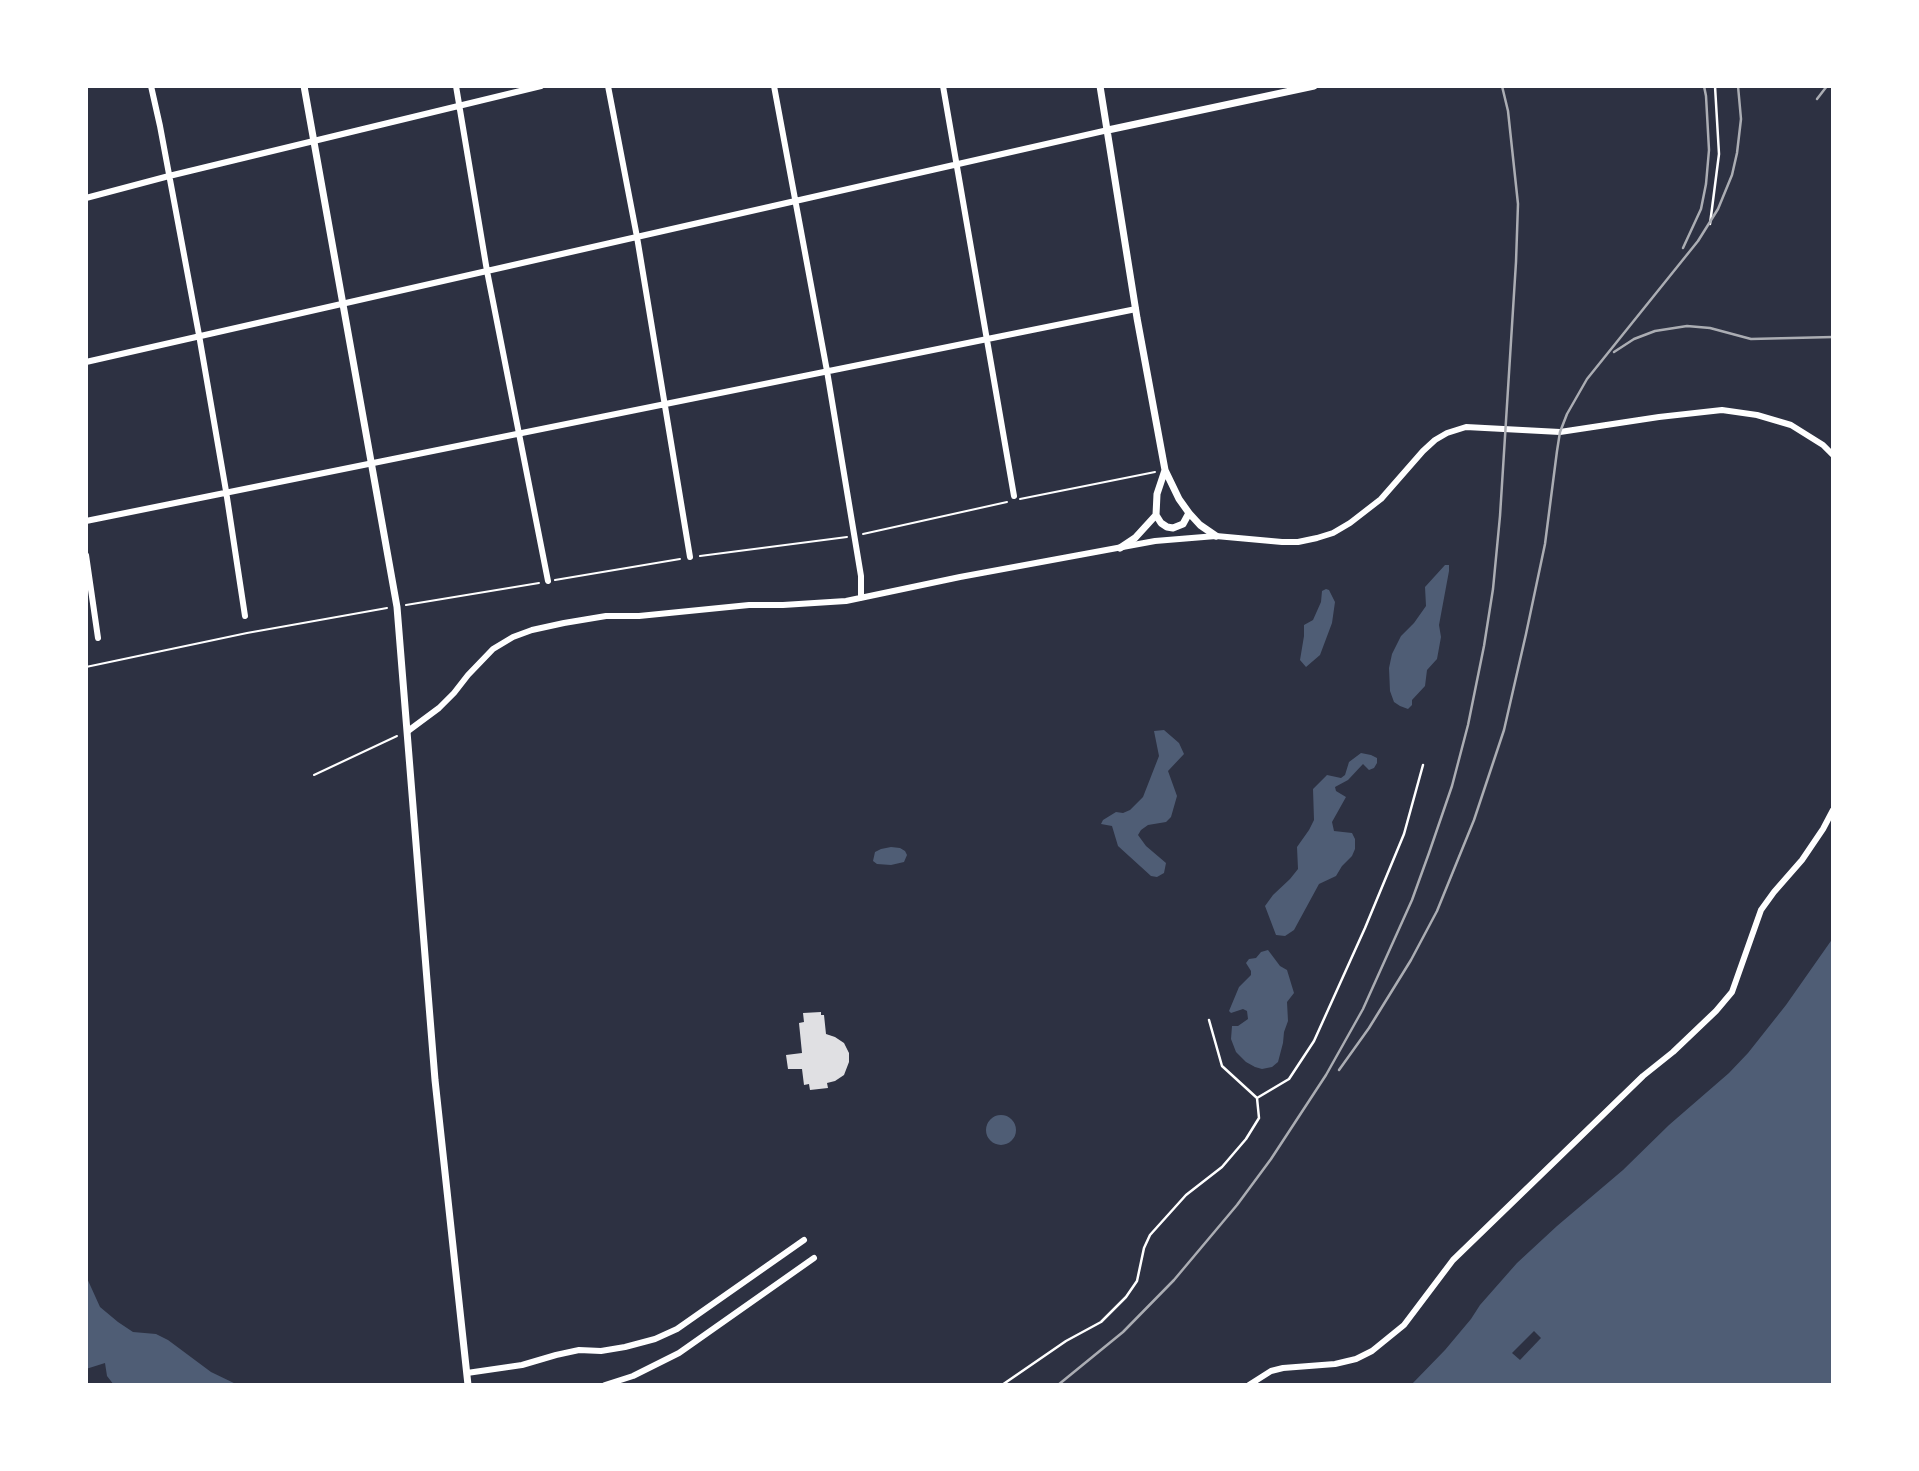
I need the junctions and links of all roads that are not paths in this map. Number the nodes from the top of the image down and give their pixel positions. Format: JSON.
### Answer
{"nodes":[{"id":1,"x":151,"y":86,"type":"edge"},
{"id":2,"x":304,"y":86,"type":"edge"},
{"id":3,"x":456,"y":86,"type":"edge"},
{"id":4,"x":541,"y":86,"type":"edge"},
{"id":5,"x":608,"y":86,"type":"edge"},
{"id":6,"x":774,"y":86,"type":"edge"},
{"id":7,"x":943,"y":86,"type":"edge"},
{"id":8,"x":1100,"y":86,"type":"edge"},
{"id":9,"x":1314,"y":86,"type":"edge"},
{"id":10,"x":1714,"y":86,"type":"edge"},
{"id":11,"x":460,"y":105,"type":"junction"},
{"id":12,"x":1108,"y":130,"type":"junction"},
{"id":13,"x":315,"y":141,"type":"junction"},
{"id":14,"x":956,"y":164,"type":"junction"},
{"id":15,"x":169,"y":176,"type":"junction"},
{"id":16,"x":86,"y":198,"type":"edge"},
{"id":17,"x":796,"y":201,"type":"junction"},
{"id":18,"x":1710,"y":224,"type":"dead end"},
{"id":19,"x":637,"y":237,"type":"junction"},
{"id":20,"x":487,"y":271,"type":"junction"},
{"id":21,"x":343,"y":302,"type":"junction"},
{"id":22,"x":1136,"y":309,"type":"junction"},
{"id":23,"x":199,"y":335,"type":"junction"},
{"id":24,"x":988,"y":338,"type":"junction"},
{"id":25,"x":86,"y":362,"type":"edge"},
{"id":26,"x":827,"y":370,"type":"junction"},
{"id":27,"x":664,"y":403,"type":"junction"},
{"id":28,"x":519,"y":432,"type":"junction"},
{"id":29,"x":1833,"y":455,"type":"edge"},
{"id":30,"x":371,"y":462,"type":"junction"},
{"id":31,"x":1165,"y":470,"type":"junction"},
{"id":32,"x":226,"y":491,"type":"junction"},
{"id":33,"x":1014,"y":496,"type":"dead end"},
{"id":34,"x":1189,"y":513,"type":"junction"},
{"id":35,"x":1156,"y":515,"type":"junction"},
{"id":36,"x":86,"y":520,"type":"edge"},
{"id":37,"x":1216,"y":536,"type":"junction"},
{"id":38,"x":1120,"y":548,"type":"junction"},
{"id":39,"x":86,"y":555,"type":"edge"},
{"id":40,"x":690,"y":557,"type":"road end"},
{"id":41,"x":548,"y":581,"type":"dead end"},
{"id":42,"x":861,"y":598,"type":"junction"},
{"id":43,"x":244,"y":616,"type":"dead end"},
{"id":44,"x":98,"y":638,"type":"dead end"},
{"id":45,"x":408,"y":731,"type":"junction"},
{"id":46,"x":1423,"y":765,"type":"dead end"},
{"id":47,"x":1833,"y":810,"type":"edge"},
{"id":48,"x":1209,"y":1020,"type":"dead end"},
{"id":49,"x":1256,"y":1098,"type":"junction"},
{"id":50,"x":804,"y":1240,"type":"dead end"},
{"id":51,"x":814,"y":1258,"type":"dead end"},
{"id":52,"x":467,"y":1373,"type":"junction"},
{"id":53,"x":468,"y":1385,"type":"edge"},
{"id":54,"x":605,"y":1385,"type":"edge"},
{"id":55,"x":1002,"y":1385,"type":"edge"},
{"id":56,"x":1249,"y":1385,"type":"edge"}],
"edges":[{"from":1,"to":15,"type":"street"},
{"from":2,"to":13,"type":"street"},
{"from":3,"to":11,"type":"street"},
{"from":4,"to":11,"type":"street"},
{"from":5,"to":19,"type":"street"},
{"from":6,"to":17,"type":"street"},
{"from":7,"to":14,"type":"street"},
{"from":8,"to":12,"type":"street"},
{"from":9,"to":12,"type":"street"},
{"from":10,"to":18,"type":"lane"},
{"from":11,"to":13,"type":"street"},
{"from":11,"to":20,"type":"street"},
{"from":12,"to":14,"type":"street"},
{"from":12,"to":22,"type":"street"},
{"from":13,"to":15,"type":"street"},
{"from":13,"to":21,"type":"street"},
{"from":14,"to":17,"type":"street"},
{"from":14,"to":24,"type":"street"},
{"from":15,"to":16,"type":"street"},
{"from":15,"to":23,"type":"street"},
{"from":17,"to":19,"type":"street"},
{"from":17,"to":26,"type":"street"},
{"from":19,"to":20,"type":"street"},
{"from":19,"to":27,"type":"street"},
{"from":20,"to":21,"type":"street"},
{"from":20,"to":28,"type":"street"},
{"from":21,"to":23,"type":"street"},
{"from":21,"to":30,"type":"street"},
{"from":22,"to":24,"type":"street"},
{"from":22,"to":31,"type":"street"},
{"from":23,"to":25,"type":"street"},
{"from":23,"to":32,"type":"street"},
{"from":24,"to":26,"type":"street"},
{"from":24,"to":33,"type":"street"},
{"from":26,"to":27,"type":"street"},
{"from":26,"to":42,"type":"street"},
{"from":27,"to":28,"type":"street"},
{"from":27,"to":40,"type":"street"},
{"from":28,"to":30,"type":"street"},
{"from":28,"to":41,"type":"street"},
{"from":29,"to":37,"type":"street"},
{"from":30,"to":32,"type":"street"},
{"from":30,"to":45,"type":"street"},
{"from":31,"to":34,"type":"street"},
{"from":31,"to":35,"type":"street"},
{"from":32,"to":36,"type":"street"},
{"from":32,"to":43,"type":"street"},
{"from":34,"to":35,"type":"street"},
{"from":34,"to":37,"type":"street"},
{"from":35,"to":38,"type":"street"},
{"from":37,"to":38,"type":"street"},
{"from":38,"to":42,"type":"street"},
{"from":39,"to":44,"type":"street"},
{"from":42,"to":45,"type":"street"},
{"from":45,"to":52,"type":"street"},
{"from":46,"to":49,"type":"lane"},
{"from":47,"to":56,"type":"street"},
{"from":48,"to":49,"type":"lane"},
{"from":49,"to":55,"type":"lane"},
{"from":50,"to":52,"type":"street"},
{"from":51,"to":54,"type":"street"},
{"from":52,"to":53,"type":"street"}]}
